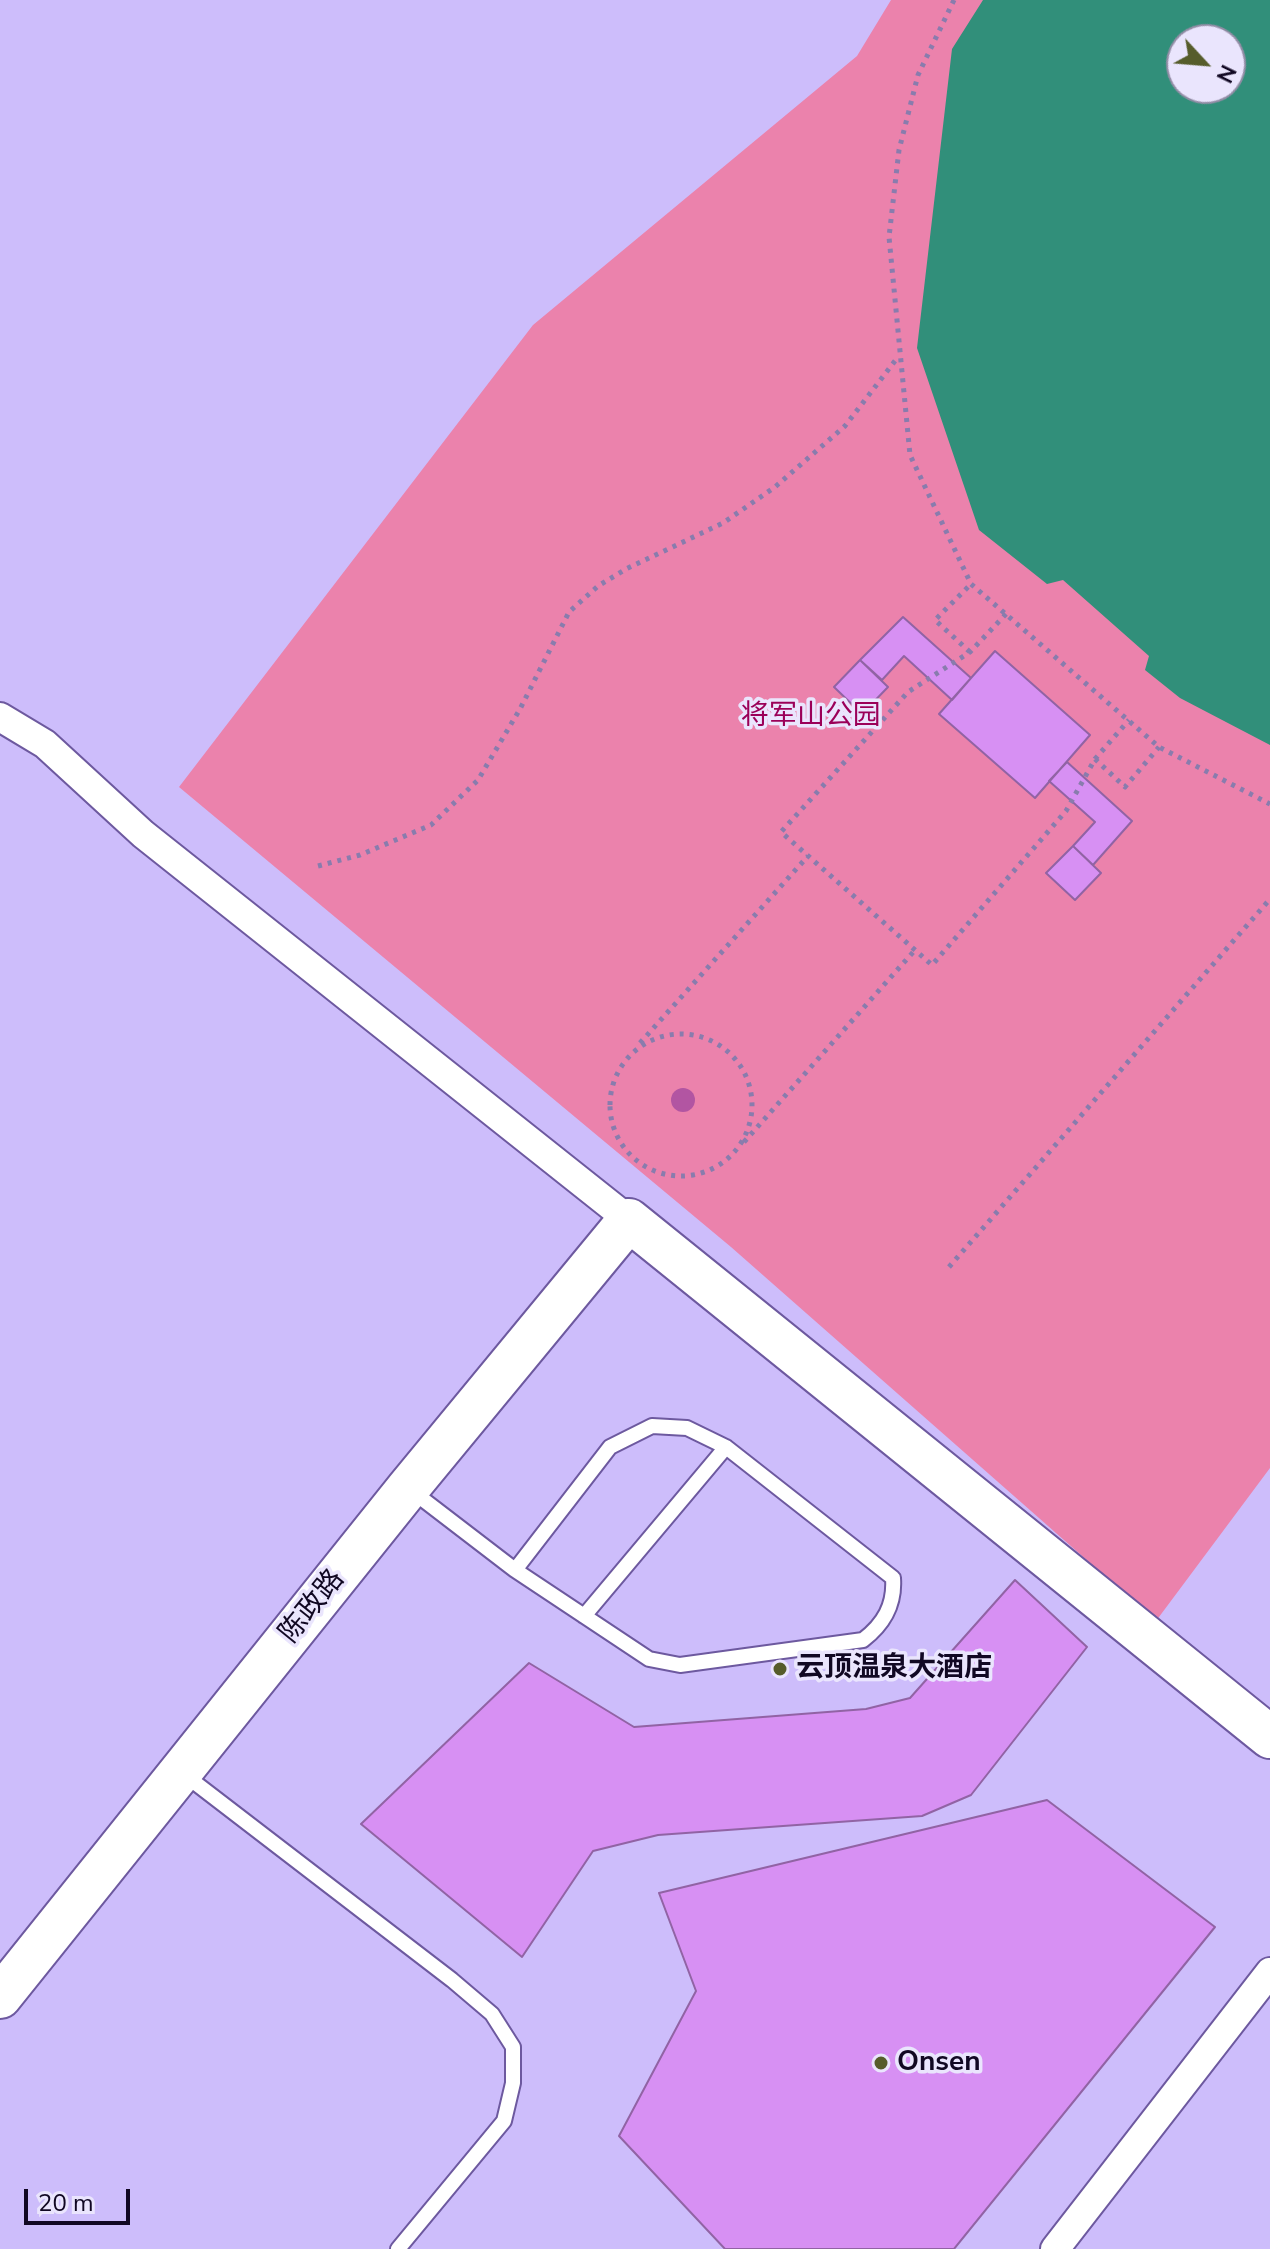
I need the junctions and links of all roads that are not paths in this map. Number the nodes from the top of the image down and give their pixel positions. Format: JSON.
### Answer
{"nodes":[{"id":1,"x":0,"y":717,"type":"edge"},
{"id":2,"x":629,"y":1220,"type":"junction"},
{"id":3,"x":726,"y":1447,"type":"junction"},
{"id":4,"x":408,"y":1488,"type":"junction"},
{"id":5,"x":515,"y":1570,"type":"junction"},
{"id":6,"x":584,"y":1616,"type":"junction"},
{"id":7,"x":1270,"y":1737,"type":"edge"},
{"id":8,"x":181,"y":1772,"type":"junction"},
{"id":9,"x":1270,"y":1972,"type":"edge"},
{"id":10,"x":0,"y":1997,"type":"edge"},
{"id":11,"x":398,"y":2249,"type":"edge"},
{"id":12,"x":1055,"y":2249,"type":"edge"}],
"edges":[{"from":1,"to":2,"type":"street"},
{"from":2,"to":4,"type":"street","name":"陈政路"},
{"from":2,"to":7,"type":"street"},
{"from":3,"to":5,"type":"lane"},
{"from":3,"to":6,"type":"lane"},
{"from":3,"to":6,"type":"lane"},
{"from":4,"to":5,"type":"lane"},
{"from":4,"to":8,"type":"street","name":"陈政路"},
{"from":5,"to":6,"type":"lane"},
{"from":8,"to":10,"type":"street","name":"陈政路"},
{"from":8,"to":11,"type":"lane"},
{"from":9,"to":12,"type":"street"}]}
